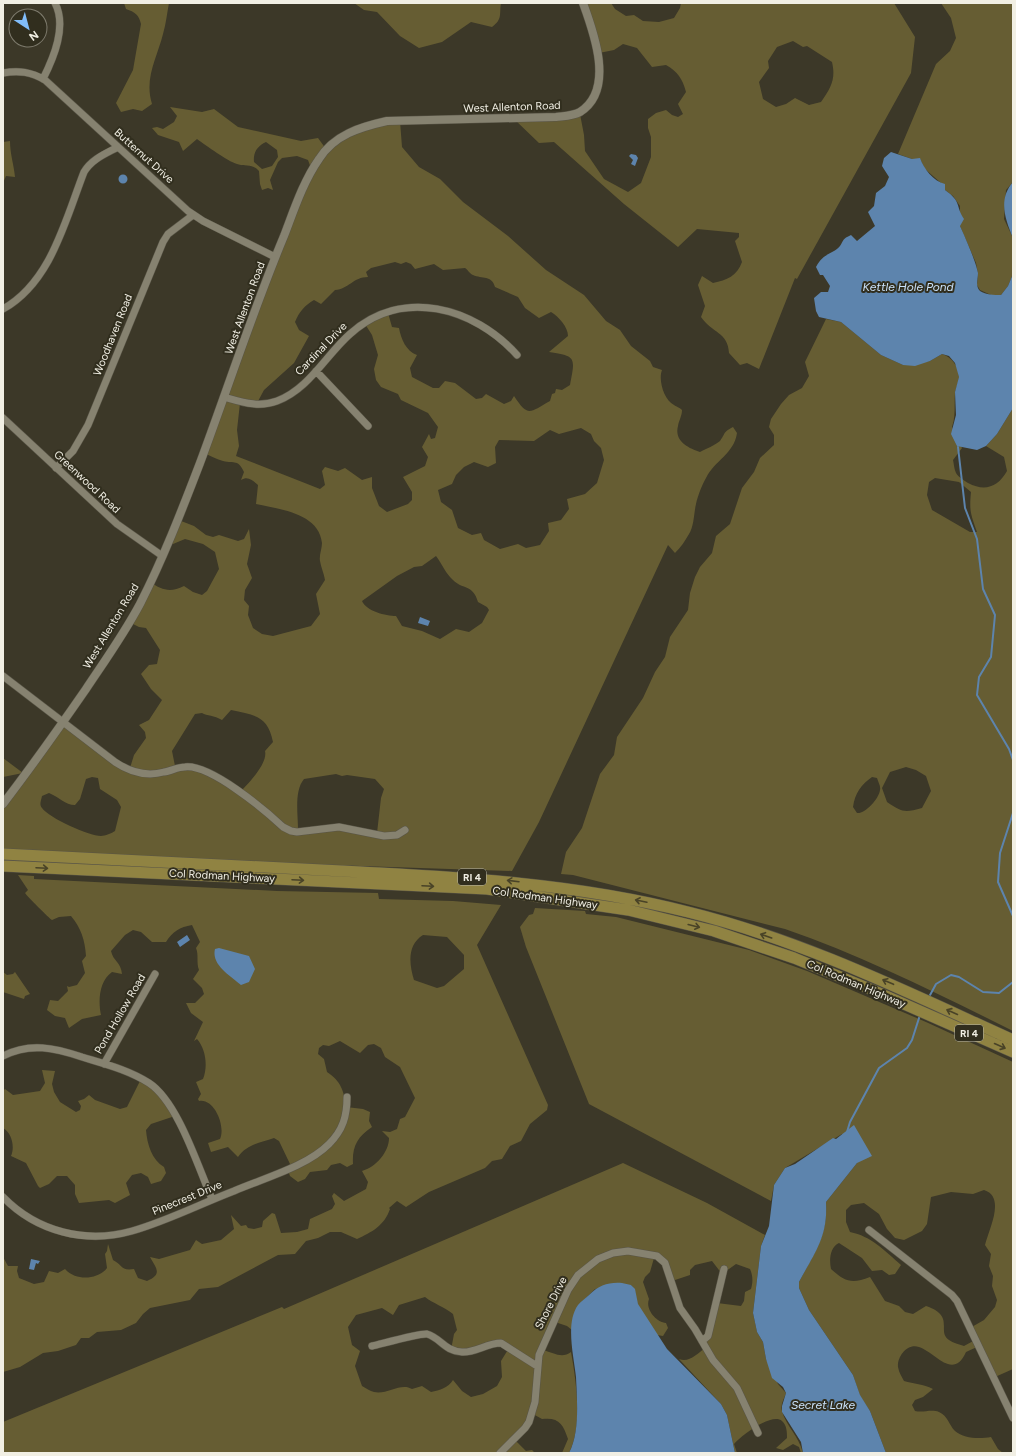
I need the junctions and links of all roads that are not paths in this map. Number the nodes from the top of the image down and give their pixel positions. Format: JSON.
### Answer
{"nodes":[{"id":1,"x":55,"y":3,"type":"edge"},
{"id":2,"x":583,"y":3,"type":"edge"},
{"id":3,"x":3,"y":73,"type":"edge"},
{"id":4,"x":43,"y":79,"type":"junction"},
{"id":5,"x":118,"y":147,"type":"junction"},
{"id":6,"x":193,"y":215,"type":"junction"},
{"id":7,"x":275,"y":257,"type":"junction"},
{"id":8,"x":3,"y":309,"type":"edge"},
{"id":9,"x":517,"y":355,"type":"dead end"},
{"id":10,"x":316,"y":371,"type":"junction"},
{"id":11,"x":224,"y":397,"type":"junction"},
{"id":12,"x":3,"y":418,"type":"edge"},
{"id":13,"x":368,"y":426,"type":"dead end"},
{"id":14,"x":56,"y":468,"type":"junction"},
{"id":15,"x":161,"y":556,"type":"junction"},
{"id":16,"x":3,"y":676,"type":"edge"},
{"id":17,"x":63,"y":723,"type":"junction"},
{"id":18,"x":3,"y":804,"type":"edge"},
{"id":19,"x":405,"y":830,"type":"dead end"},
{"id":20,"x":3,"y":854,"type":"edge"},
{"id":21,"x":3,"y":866,"type":"edge"},
{"id":22,"x":155,"y":974,"type":"dead end"},
{"id":23,"x":1013,"y":1040,"type":"edge"},
{"id":24,"x":1013,"y":1052,"type":"edge"},
{"id":25,"x":3,"y":1056,"type":"edge"},
{"id":26,"x":104,"y":1064,"type":"junction"},
{"id":27,"x":348,"y":1097,"type":"dead end"},
{"id":28,"x":3,"y":1197,"type":"edge"},
{"id":29,"x":212,"y":1199,"type":"junction"},
{"id":30,"x":869,"y":1230,"type":"dead end"},
{"id":31,"x":724,"y":1269,"type":"dead end"},
{"id":32,"x":702,"y":1342,"type":"junction"},
{"id":33,"x":372,"y":1346,"type":"dead end"},
{"id":34,"x":537,"y":1366,"type":"junction"},
{"id":35,"x":1013,"y":1418,"type":"edge"},
{"id":36,"x":758,"y":1433,"type":"dead end"},
{"id":37,"x":500,"y":1453,"type":"edge"}],
"edges":[{"from":1,"to":4,"type":"street"},
{"from":2,"to":7,"type":"street","name":"West Allenton Road"},
{"from":3,"to":4,"type":"street","name":"Butternut Drive"},
{"from":4,"to":5,"type":"street","name":"Butternut Drive"},
{"from":5,"to":6,"type":"street","name":"Butternut Drive"},
{"from":5,"to":8,"type":"street"},
{"from":6,"to":7,"type":"street","name":"Butternut Drive"},
{"from":6,"to":14,"type":"street","name":"Woodhaven Road"},
{"from":7,"to":11,"type":"street","name":"West Allenton Road"},
{"from":9,"to":10,"type":"street","name":"Cardinal Drive"},
{"from":10,"to":11,"type":"street","name":"Cardinal Drive"},
{"from":10,"to":13,"type":"street"},
{"from":11,"to":15,"type":"street","name":"West Allenton Road"},
{"from":12,"to":14,"type":"street","name":"Greenwood Road"},
{"from":14,"to":15,"type":"street","name":"Greenwood Road"},
{"from":15,"to":17,"type":"street","name":"West Allenton Road"},
{"from":16,"to":17,"type":"street"},
{"from":17,"to":18,"type":"street","name":"West Allenton Road"},
{"from":17,"to":19,"type":"street"},
{"from":23,"to":20,"type":"highway","name":"Col Rodman Highway","number":"RI 4","one_way":true},
{"from":21,"to":24,"type":"highway","name":"Col Rodman Highway","number":"RI 4","one_way":true},
{"from":22,"to":26,"type":"street","name":"Pond Hollow Road"},
{"from":25,"to":26,"type":"street"},
{"from":26,"to":29,"type":"street"},
{"from":27,"to":29,"type":"street","name":"Pinecrest Drive"},
{"from":28,"to":29,"type":"street","name":"Pinecrest Drive"},
{"from":30,"to":35,"type":"street"},
{"from":31,"to":32,"type":"street"},
{"from":32,"to":34,"type":"street","name":"Shore Drive"},
{"from":32,"to":36,"type":"street","name":"Shore Drive"},
{"from":33,"to":34,"type":"street"},
{"from":34,"to":37,"type":"street","name":"Shore Drive"}]}
